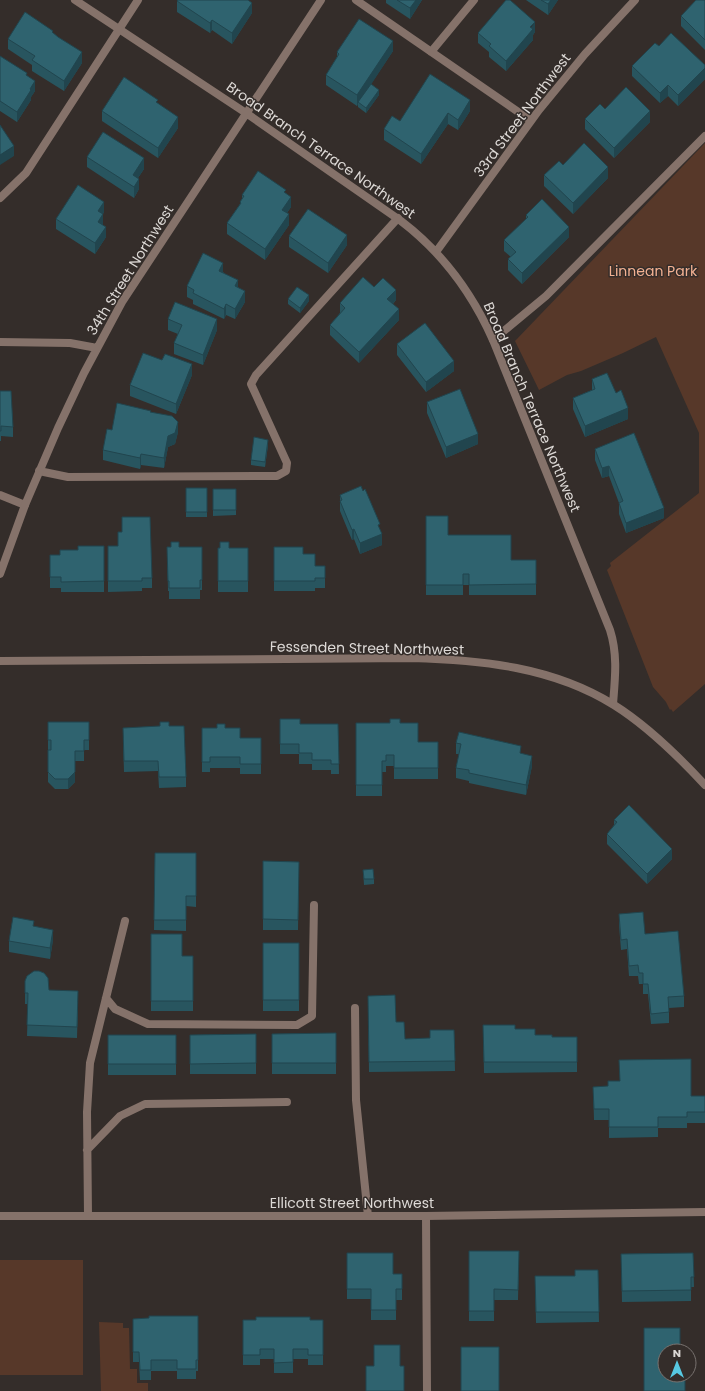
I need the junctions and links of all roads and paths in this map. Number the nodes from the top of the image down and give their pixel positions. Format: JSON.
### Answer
{"nodes":[{"id":1,"x":76,"y":0,"type":"edge"},
{"id":2,"x":138,"y":0,"type":"edge"},
{"id":3,"x":321,"y":0,"type":"edge"},
{"id":4,"x":356,"y":0,"type":"edge"},
{"id":5,"x":474,"y":0,"type":"edge"},
{"id":6,"x":636,"y":0,"type":"edge"},
{"id":7,"x":119,"y":29,"type":"junction"},
{"id":8,"x":431,"y":52,"type":"junction"},
{"id":9,"x":246,"y":113,"type":"junction"},
{"id":10,"x":530,"y":120,"type":"junction"},
{"id":11,"x":705,"y":136,"type":"edge"},
{"id":12,"x":0,"y":198,"type":"edge"},
{"id":13,"x":398,"y":218,"type":"junction"},
{"id":14,"x":436,"y":252,"type":"junction"},
{"id":15,"x":493,"y":340,"type":"junction"},
{"id":16,"x":0,"y":342,"type":"edge"},
{"id":17,"x":97,"y":348,"type":"junction"},
{"id":18,"x":39,"y":471,"type":"junction"},
{"id":19,"x":0,"y":495,"type":"edge"},
{"id":20,"x":25,"y":505,"type":"junction"},
{"id":21,"x":0,"y":574,"type":"edge"},
{"id":22,"x":0,"y":661,"type":"edge"},
{"id":23,"x":613,"y":704,"type":"junction"},
{"id":24,"x":705,"y":785,"type":"edge"},
{"id":25,"x":314,"y":905,"type":"dead end"},
{"id":26,"x":125,"y":921,"type":"dead end"},
{"id":27,"x":106,"y":998,"type":"junction"},
{"id":28,"x":355,"y":1008,"type":"dead end"},
{"id":29,"x":287,"y":1102,"type":"dead end"},
{"id":30,"x":88,"y":1150,"type":"junction"},
{"id":31,"x":705,"y":1212,"type":"edge"},
{"id":32,"x":0,"y":1216,"type":"edge"},
{"id":33,"x":88,"y":1216,"type":"junction"},
{"id":34,"x":368,"y":1216,"type":"junction"},
{"id":35,"x":426,"y":1216,"type":"junction"},
{"id":36,"x":427,"y":1391,"type":"edge"}],
"edges":[{"from":1,"to":7,"type":"street","name":"Broad Branch Terrace Northwest"},
{"from":2,"to":7,"type":"street"},
{"from":3,"to":9,"type":"street","name":"34th Street Northwest"},
{"from":4,"to":8,"type":"street"},
{"from":5,"to":8,"type":"street"},
{"from":6,"to":10,"type":"street","name":"33rd Street Northwest"},
{"from":7,"to":9,"type":"street","name":"Broad Branch Terrace Northwest"},
{"from":7,"to":12,"type":"street"},
{"from":8,"to":10,"type":"street"},
{"from":9,"to":13,"type":"street","name":"Broad Branch Terrace Northwest"},
{"from":9,"to":17,"type":"street","name":"34th Street Northwest"},
{"from":10,"to":14,"type":"street","name":"33rd Street Northwest"},
{"from":11,"to":15,"type":"street"},
{"from":13,"to":14,"type":"street","name":"Broad Branch Terrace Northwest"},
{"from":13,"to":18,"type":"street"},
{"from":14,"to":15,"type":"street","name":"Broad Branch Terrace Northwest"},
{"from":15,"to":23,"type":"street","name":"Broad Branch Terrace Northwest"},
{"from":16,"to":17,"type":"street"},
{"from":17,"to":18,"type":"street","name":"34th Street Northwest"},
{"from":18,"to":20,"type":"street","name":"34th Street Northwest"},
{"from":19,"to":20,"type":"street"},
{"from":20,"to":21,"type":"street","name":"34th Street Northwest"},
{"from":22,"to":23,"type":"street","name":"Fessenden Street Northwest"},
{"from":23,"to":24,"type":"street","name":"Fessenden Street Northwest"},
{"from":25,"to":27,"type":"street"},
{"from":26,"to":27,"type":"street"},
{"from":27,"to":30,"type":"street"},
{"from":28,"to":34,"type":"street"},
{"from":29,"to":30,"type":"street"},
{"from":30,"to":33,"type":"street"},
{"from":31,"to":35,"type":"street","name":"Ellicott Street Northwest"},
{"from":32,"to":33,"type":"street","name":"Ellicott Street Northwest"},
{"from":33,"to":34,"type":"street","name":"Ellicott Street Northwest"},
{"from":34,"to":35,"type":"street","name":"Ellicott Street Northwest"},
{"from":35,"to":36,"type":"street"}]}
